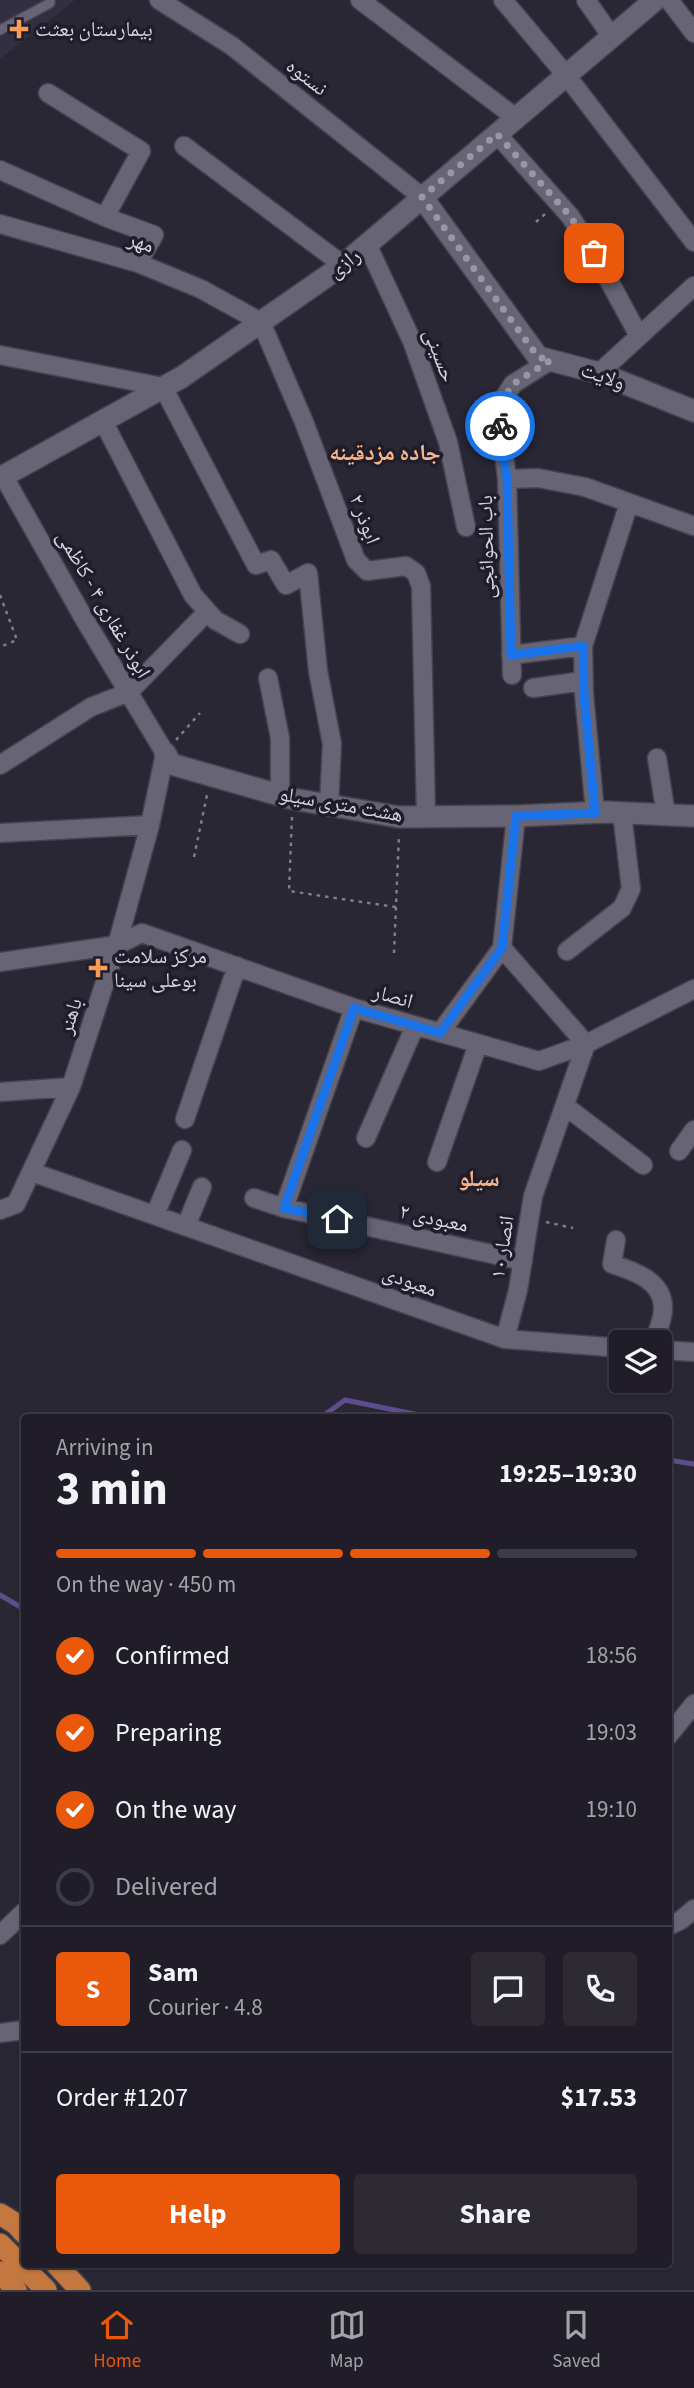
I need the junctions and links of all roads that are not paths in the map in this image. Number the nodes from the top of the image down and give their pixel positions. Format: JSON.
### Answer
{"nodes":[{"id":1,"x":50,"y":0,"type":"edge"},
{"id":2,"x":159,"y":0,"type":"edge"},
{"id":3,"x":360,"y":0,"type":"edge"},
{"id":4,"x":503,"y":0,"type":"edge"},
{"id":5,"x":586,"y":0,"type":"edge"},
{"id":6,"x":655,"y":0,"type":"edge"},
{"id":7,"x":669,"y":0,"type":"edge"},
{"id":8,"x":0,"y":30,"type":"edge"},
{"id":9,"x":694,"y":33,"type":"edge"},
{"id":10,"x":612,"y":37,"type":"junction"},
{"id":11,"x":566,"y":75,"type":"junction"},
{"id":12,"x":48,"y":93,"type":"dead end"},
{"id":13,"x":516,"y":118,"type":"junction"},
{"id":14,"x":497,"y":134,"type":"junction"},
{"id":15,"x":184,"y":146,"type":"dead end"},
{"id":16,"x":0,"y":170,"type":"edge"},
{"id":17,"x":422,"y":197,"type":"junction"},
{"id":18,"x":105,"y":217,"type":"junction"},
{"id":19,"x":0,"y":224,"type":"edge"},
{"id":20,"x":694,"y":242,"type":"edge"},
{"id":21,"x":368,"y":244,"type":"junction"},
{"id":22,"x":138,"y":263,"type":"junction"},
{"id":23,"x":343,"y":265,"type":"junction"},
{"id":24,"x":694,"y":286,"type":"edge"},
{"id":25,"x":261,"y":322,"type":"junction"},
{"id":26,"x":639,"y":336,"type":"junction"},
{"id":27,"x":0,"y":355,"type":"edge"},
{"id":28,"x":551,"y":360,"type":"junction"},
{"id":29,"x":599,"y":373,"type":"junction"},
{"id":30,"x":163,"y":387,"type":"junction"},
{"id":31,"x":694,"y":411,"type":"edge"},
{"id":32,"x":103,"y":421,"type":"junction"},
{"id":33,"x":2,"y":478,"type":"edge"},
{"id":34,"x":507,"y":479,"type":"junction"},
{"id":35,"x":629,"y":503,"type":"junction"},
{"id":36,"x":694,"y":526,"type":"edge"},
{"id":37,"x":466,"y":527,"type":"dead end"},
{"id":38,"x":207,"y":612,"type":"junction"},
{"id":39,"x":240,"y":634,"type":"dead end"},
{"id":40,"x":583,"y":646,"type":"junction"},
{"id":41,"x":511,"y":655,"type":"junction"},
{"id":42,"x":512,"y":675,"type":"dead end"},
{"id":43,"x":268,"y":678,"type":"dead end"},
{"id":44,"x":583,"y":681,"type":"junction"},
{"id":45,"x":533,"y":688,"type":"dead end"},
{"id":46,"x":129,"y":692,"type":"junction"},
{"id":47,"x":165,"y":753,"type":"junction"},
{"id":48,"x":657,"y":758,"type":"dead end"},
{"id":49,"x":0,"y":765,"type":"edge"},
{"id":50,"x":287,"y":797,"type":"junction"},
{"id":51,"x":329,"y":805,"type":"junction"},
{"id":52,"x":595,"y":813,"type":"junction"},
{"id":53,"x":622,"y":813,"type":"junction"},
{"id":54,"x":666,"y":815,"type":"junction"},
{"id":55,"x":516,"y":816,"type":"junction"},
{"id":56,"x":694,"y":816,"type":"edge"},
{"id":57,"x":426,"y":817,"type":"junction"},
{"id":58,"x":150,"y":825,"type":"junction"},
{"id":59,"x":0,"y":833,"type":"edge"},
{"id":60,"x":117,"y":945,"type":"junction"},
{"id":61,"x":502,"y":948,"type":"junction"},
{"id":62,"x":567,"y":951,"type":"dead end"},
{"id":63,"x":0,"y":962,"type":"edge"},
{"id":64,"x":237,"y":966,"type":"junction"},
{"id":65,"x":692,"y":995,"type":"edge"},
{"id":66,"x":354,"y":1008,"type":"junction"},
{"id":67,"x":415,"y":1026,"type":"junction"},
{"id":68,"x":440,"y":1033,"type":"junction"},
{"id":69,"x":478,"y":1044,"type":"junction"},
{"id":70,"x":586,"y":1044,"type":"junction"},
{"id":71,"x":71,"y":1087,"type":"junction"},
{"id":72,"x":0,"y":1092,"type":"edge"},
{"id":73,"x":565,"y":1106,"type":"junction"},
{"id":74,"x":185,"y":1119,"type":"dead end"},
{"id":75,"x":694,"y":1130,"type":"edge"},
{"id":76,"x":366,"y":1138,"type":"dead end"},
{"id":77,"x":182,"y":1150,"type":"dead end"},
{"id":78,"x":679,"y":1151,"type":"dead end"},
{"id":79,"x":437,"y":1162,"type":"dead end"},
{"id":80,"x":643,"y":1165,"type":"dead end"},
{"id":81,"x":32,"y":1171,"type":"junction"},
{"id":82,"x":202,"y":1187,"type":"dead end"},
{"id":83,"x":254,"y":1198,"type":"dead end"},
{"id":84,"x":8,"y":1207,"type":"edge"},
{"id":85,"x":284,"y":1208,"type":"junction"},
{"id":86,"x":155,"y":1215,"type":"junction"},
{"id":87,"x":186,"y":1226,"type":"junction"},
{"id":88,"x":616,"y":1240,"type":"dead end"},
{"id":89,"x":523,"y":1261,"type":"junction"},
{"id":90,"x":657,"y":1330,"type":"edge"},
{"id":91,"x":505,"y":1339,"type":"junction"},
{"id":92,"x":609,"y":1347,"type":"edge"},
{"id":93,"x":672,"y":1351,"type":"edge"},
{"id":94,"x":694,"y":1352,"type":"edge"},
{"id":95,"x":691,"y":1714,"type":"edge"},
{"id":96,"x":672,"y":1732,"type":"edge"},
{"id":97,"x":694,"y":1909,"type":"edge"},
{"id":98,"x":21,"y":1915,"type":"edge"},
{"id":99,"x":672,"y":1924,"type":"edge"},
{"id":100,"x":0,"y":1935,"type":"edge"},
{"id":101,"x":21,"y":2030,"type":"edge"},
{"id":102,"x":0,"y":2033,"type":"edge"},
{"id":103,"x":0,"y":2214,"type":"edge"},
{"id":104,"x":21,"y":2229,"type":"edge"},
{"id":105,"x":0,"y":2244,"type":"edge"},
{"id":106,"x":21,"y":2265,"type":"edge"},
{"id":107,"x":24,"y":2268,"type":"edge"},
{"id":108,"x":60,"y":2268,"type":"edge"},
{"id":109,"x":0,"y":2272,"type":"edge"},
{"id":110,"x":16,"y":2290,"type":"edge"},
{"id":111,"x":46,"y":2290,"type":"edge"},
{"id":112,"x":80,"y":2290,"type":"edge"}],
"edges":[{"from":1,"to":8,"type":"lane"},
{"from":2,"to":17,"type":"street","name":"نستوه"},
{"from":3,"to":13,"type":"street"},
{"from":4,"to":11,"type":"street"},
{"from":5,"to":10,"type":"street"},
{"from":6,"to":10,"type":"street","name":"رازی"},
{"from":7,"to":9,"type":"street"},
{"from":10,"to":11,"type":"street","name":"رازی"},
{"from":11,"to":13,"type":"street","name":"رازی"},
{"from":11,"to":20,"type":"street"},
{"from":12,"to":18,"type":"street"},
{"from":13,"to":14,"type":"street","name":"رازی"},
{"from":14,"to":17,"type":"street","name":"رازی"},
{"from":14,"to":26,"type":"street"},
{"from":15,"to":23,"type":"street"},
{"from":16,"to":18,"type":"street"},
{"from":17,"to":21,"type":"street","name":"رازی"},
{"from":17,"to":28,"type":"street","name":"ولایت"},
{"from":18,"to":22,"type":"street"},
{"from":19,"to":22,"type":"street","name":"مهر"},
{"from":21,"to":23,"type":"street","name":"رازی"},
{"from":21,"to":37,"type":"street","name":"حسینی"},
{"from":22,"to":25,"type":"street","name":"مهر"},
{"from":23,"to":25,"type":"street","name":"رازی"},
{"from":24,"to":26,"type":"street"},
{"from":25,"to":30,"type":"street","name":"رازی"},
{"from":25,"to":57,"type":"street","name":"ابوذر ۲"},
{"from":26,"to":29,"type":"street"},
{"from":27,"to":30,"type":"street"},
{"from":28,"to":29,"type":"street","name":"ولایت"},
{"from":28,"to":34,"type":"street","name":"باب الحوائجی"},
{"from":29,"to":31,"type":"street","name":"ولایت"},
{"from":30,"to":32,"type":"street","name":"رازی"},
{"from":30,"to":51,"type":"street"},
{"from":32,"to":33,"type":"street","name":"رازی"},
{"from":32,"to":38,"type":"street"},
{"from":33,"to":46,"type":"street","name":"ابوذر غفاری ۴ - کاظمی"},
{"from":34,"to":35,"type":"street"},
{"from":34,"to":41,"type":"street","name":"باب الحوائجی"},
{"from":35,"to":36,"type":"street"},
{"from":35,"to":40,"type":"street"},
{"from":38,"to":39,"type":"street"},
{"from":38,"to":46,"type":"street"},
{"from":40,"to":41,"type":"street"},
{"from":40,"to":44,"type":"street"},
{"from":41,"to":42,"type":"street","name":"باب الحوائجی"},
{"from":43,"to":50,"type":"street"},
{"from":44,"to":45,"type":"street"},
{"from":44,"to":52,"type":"street"},
{"from":46,"to":47,"type":"street","name":"ابوذر غفاری ۴ - کاظمی"},
{"from":46,"to":49,"type":"street"},
{"from":47,"to":50,"type":"street","name":"هشت متری سیلو"},
{"from":47,"to":58,"type":"street","name":"باهنر"},
{"from":48,"to":54,"type":"street"},
{"from":50,"to":51,"type":"street","name":"هشت متری سیلو"},
{"from":51,"to":57,"type":"street","name":"هشت متری سیلو"},
{"from":52,"to":53,"type":"street","name":"هشت متری سیلو"},
{"from":52,"to":55,"type":"street","name":"هشت متری سیلو"},
{"from":53,"to":54,"type":"street","name":"هشت متری سیلو"},
{"from":53,"to":62,"type":"street"},
{"from":54,"to":56,"type":"street","name":"هشت متری سیلو"},
{"from":55,"to":57,"type":"street","name":"هشت متری سیلو"},
{"from":55,"to":61,"type":"street"},
{"from":58,"to":59,"type":"street"},
{"from":58,"to":60,"type":"street","name":"باهنر"},
{"from":60,"to":63,"type":"street","name":"انصار"},
{"from":60,"to":64,"type":"street","name":"انصار"},
{"from":60,"to":71,"type":"street","name":"باهنر"},
{"from":61,"to":68,"type":"street"},
{"from":61,"to":70,"type":"street"},
{"from":64,"to":66,"type":"street","name":"انصار"},
{"from":64,"to":74,"type":"street"},
{"from":65,"to":70,"type":"street","name":"انصار"},
{"from":66,"to":67,"type":"street","name":"انصار"},
{"from":66,"to":85,"type":"street"},
{"from":67,"to":68,"type":"street","name":"انصار"},
{"from":67,"to":76,"type":"street"},
{"from":68,"to":69,"type":"street","name":"انصار"},
{"from":69,"to":70,"type":"street","name":"انصار"},
{"from":69,"to":79,"type":"street"},
{"from":70,"to":73,"type":"street","name":"انصار ۱۰"},
{"from":71,"to":72,"type":"street"},
{"from":71,"to":81,"type":"street","name":"باهنر"},
{"from":73,"to":80,"type":"street"},
{"from":73,"to":89,"type":"street","name":"انصار ۱۰"},
{"from":75,"to":78,"type":"street"},
{"from":77,"to":86,"type":"street"},
{"from":81,"to":84,"type":"street","name":"باهنر"},
{"from":81,"to":86,"type":"street","name":"معبودی"},
{"from":82,"to":87,"type":"street"},
{"from":83,"to":85,"type":"street","name":"معبودی ۲"},
{"from":85,"to":89,"type":"street","name":"معبودی ۲"},
{"from":86,"to":87,"type":"street","name":"معبودی"},
{"from":87,"to":91,"type":"street","name":"معبودی"},
{"from":88,"to":90,"type":"street"},
{"from":89,"to":91,"type":"street","name":"انصار ۱۰"},
{"from":91,"to":92,"type":"street","name":"معبودی"},
{"from":93,"to":94,"type":"street"},
{"from":95,"to":96,"type":"street"},
{"from":97,"to":99,"type":"street"},
{"from":98,"to":100,"type":"street"},
{"from":101,"to":102,"type":"street"},
{"from":103,"to":104,"type":"highway"},
{"from":105,"to":106,"type":"highway"},
{"from":107,"to":111,"type":"highway"},
{"from":108,"to":112,"type":"highway"},
{"from":109,"to":110,"type":"highway"}]}
